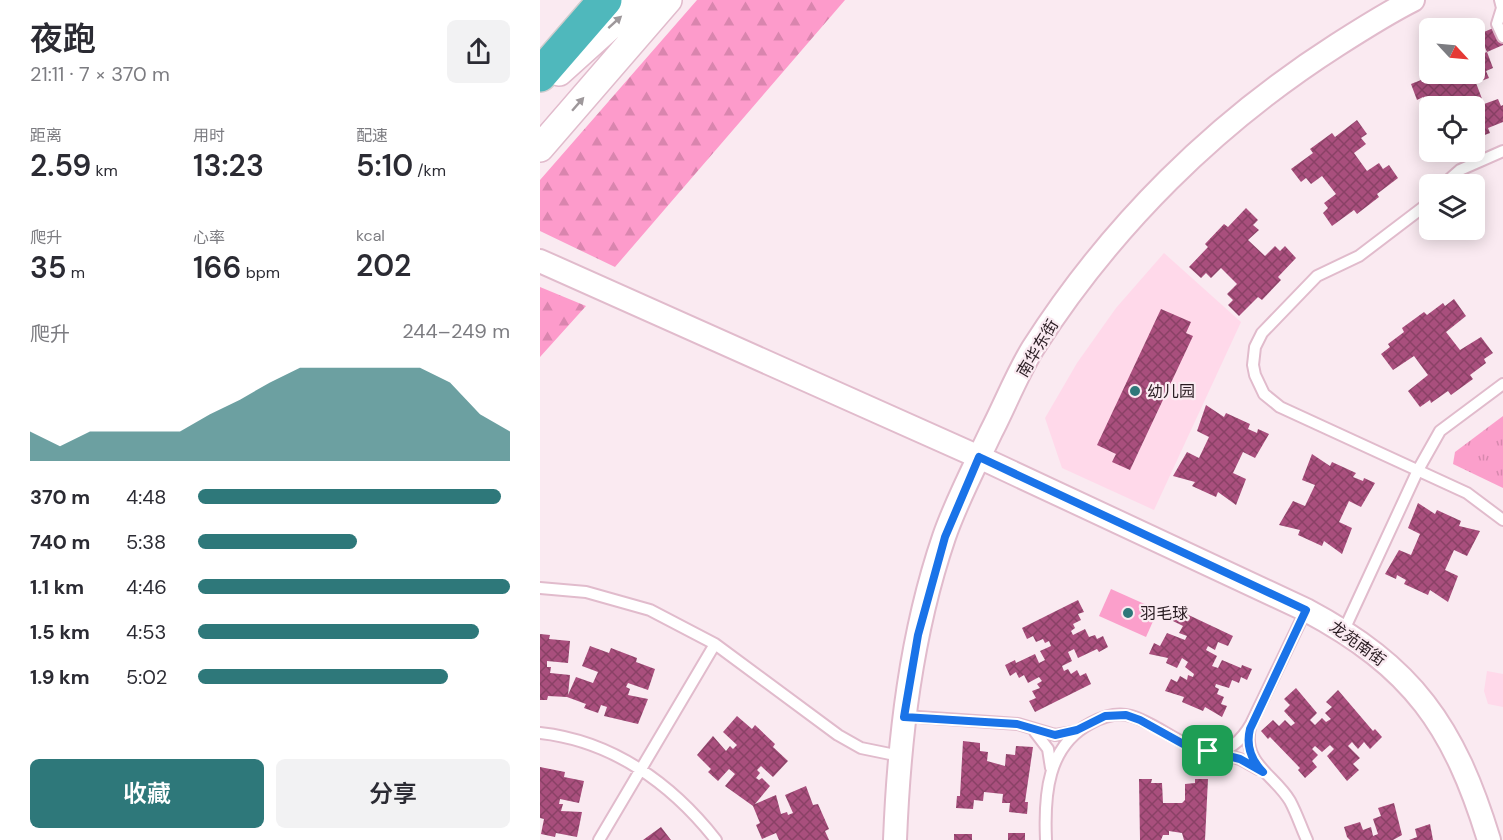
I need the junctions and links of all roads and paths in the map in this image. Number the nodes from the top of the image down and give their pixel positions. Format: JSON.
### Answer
{"nodes":[{"id":1,"x":605,"y":0,"type":"edge"},
{"id":2,"x":639,"y":0,"type":"edge"},
{"id":3,"x":668,"y":0,"type":"edge"},
{"id":4,"x":1413,"y":0,"type":"edge"},
{"id":5,"x":1500,"y":0,"type":"edge"},
{"id":6,"x":1503,"y":37,"type":"edge"},
{"id":7,"x":540,"y":75,"type":"edge"},
{"id":8,"x":540,"y":88,"type":"edge"},
{"id":9,"x":540,"y":148,"type":"edge"},
{"id":10,"x":1503,"y":151,"type":"edge"},
{"id":11,"x":1455,"y":174,"type":"edge"},
{"id":12,"x":1419,"y":210,"type":"edge"},
{"id":13,"x":540,"y":261,"type":"edge"},
{"id":14,"x":1503,"y":384,"type":"edge"},
{"id":15,"x":979,"y":457,"type":"junction"},
{"id":16,"x":1418,"y":470,"type":"junction"},
{"id":17,"x":1503,"y":520,"type":"edge"},
{"id":18,"x":540,"y":588,"type":"edge"},
{"id":19,"x":1306,"y":610,"type":"junction"},
{"id":20,"x":1344,"y":630,"type":"junction"},
{"id":21,"x":715,"y":644,"type":"junction"},
{"id":22,"x":904,"y":717,"type":"junction"},
{"id":23,"x":1251,"y":724,"type":"junction"},
{"id":24,"x":1030,"y":727,"type":"junction"},
{"id":25,"x":1077,"y":730,"type":"junction"},
{"id":26,"x":540,"y":733,"type":"edge"},
{"id":27,"x":1208,"y":751,"type":"junction"},
{"id":28,"x":900,"y":756,"type":"junction"},
{"id":29,"x":640,"y":769,"type":"junction"},
{"id":30,"x":1263,"y":772,"type":"junction"},
{"id":31,"x":1050,"y":782,"type":"junction"},
{"id":32,"x":599,"y":840,"type":"edge"},
{"id":33,"x":716,"y":840,"type":"edge"},
{"id":34,"x":896,"y":840,"type":"edge"},
{"id":35,"x":1046,"y":840,"type":"edge"},
{"id":36,"x":1307,"y":840,"type":"edge"},
{"id":37,"x":1489,"y":840,"type":"edge"}],
"edges":[{"from":1,"to":7,"type":"highway"},
{"from":8,"to":2,"type":"street","one_way":true},
{"from":9,"to":3,"type":"street","one_way":true},
{"from":4,"to":15,"type":"street","name":"南华东街"},
{"from":5,"to":6,"type":"lane"},
{"from":10,"to":11,"type":"lane"},
{"from":12,"to":16,"type":"lane"},
{"from":13,"to":15,"type":"street","name":"龙苑南街"},
{"from":14,"to":16,"type":"lane"},
{"from":15,"to":19,"type":"street","name":"龙苑南街"},
{"from":15,"to":22,"type":"street","name":"南华东街"},
{"from":16,"to":17,"type":"lane"},
{"from":16,"to":20,"type":"lane"},
{"from":18,"to":21,"type":"lane"},
{"from":19,"to":20,"type":"street","name":"龙苑南街"},
{"from":19,"to":23,"type":"lane"},
{"from":20,"to":37,"type":"street","name":"龙苑南街"},
{"from":21,"to":28,"type":"lane"},
{"from":21,"to":29,"type":"lane"},
{"from":22,"to":24,"type":"lane"},
{"from":22,"to":28,"type":"street","name":"南华东街"},
{"from":23,"to":27,"type":"lane"},
{"from":23,"to":30,"type":"lane"},
{"from":24,"to":25,"type":"lane"},
{"from":24,"to":31,"type":"lane"},
{"from":25,"to":27,"type":"lane"},
{"from":25,"to":31,"type":"lane"},
{"from":26,"to":29,"type":"lane"},
{"from":27,"to":30,"type":"lane"},
{"from":28,"to":34,"type":"street","name":"南华东街"},
{"from":29,"to":32,"type":"lane"},
{"from":29,"to":33,"type":"lane"},
{"from":30,"to":36,"type":"lane"},
{"from":31,"to":35,"type":"lane"}]}
